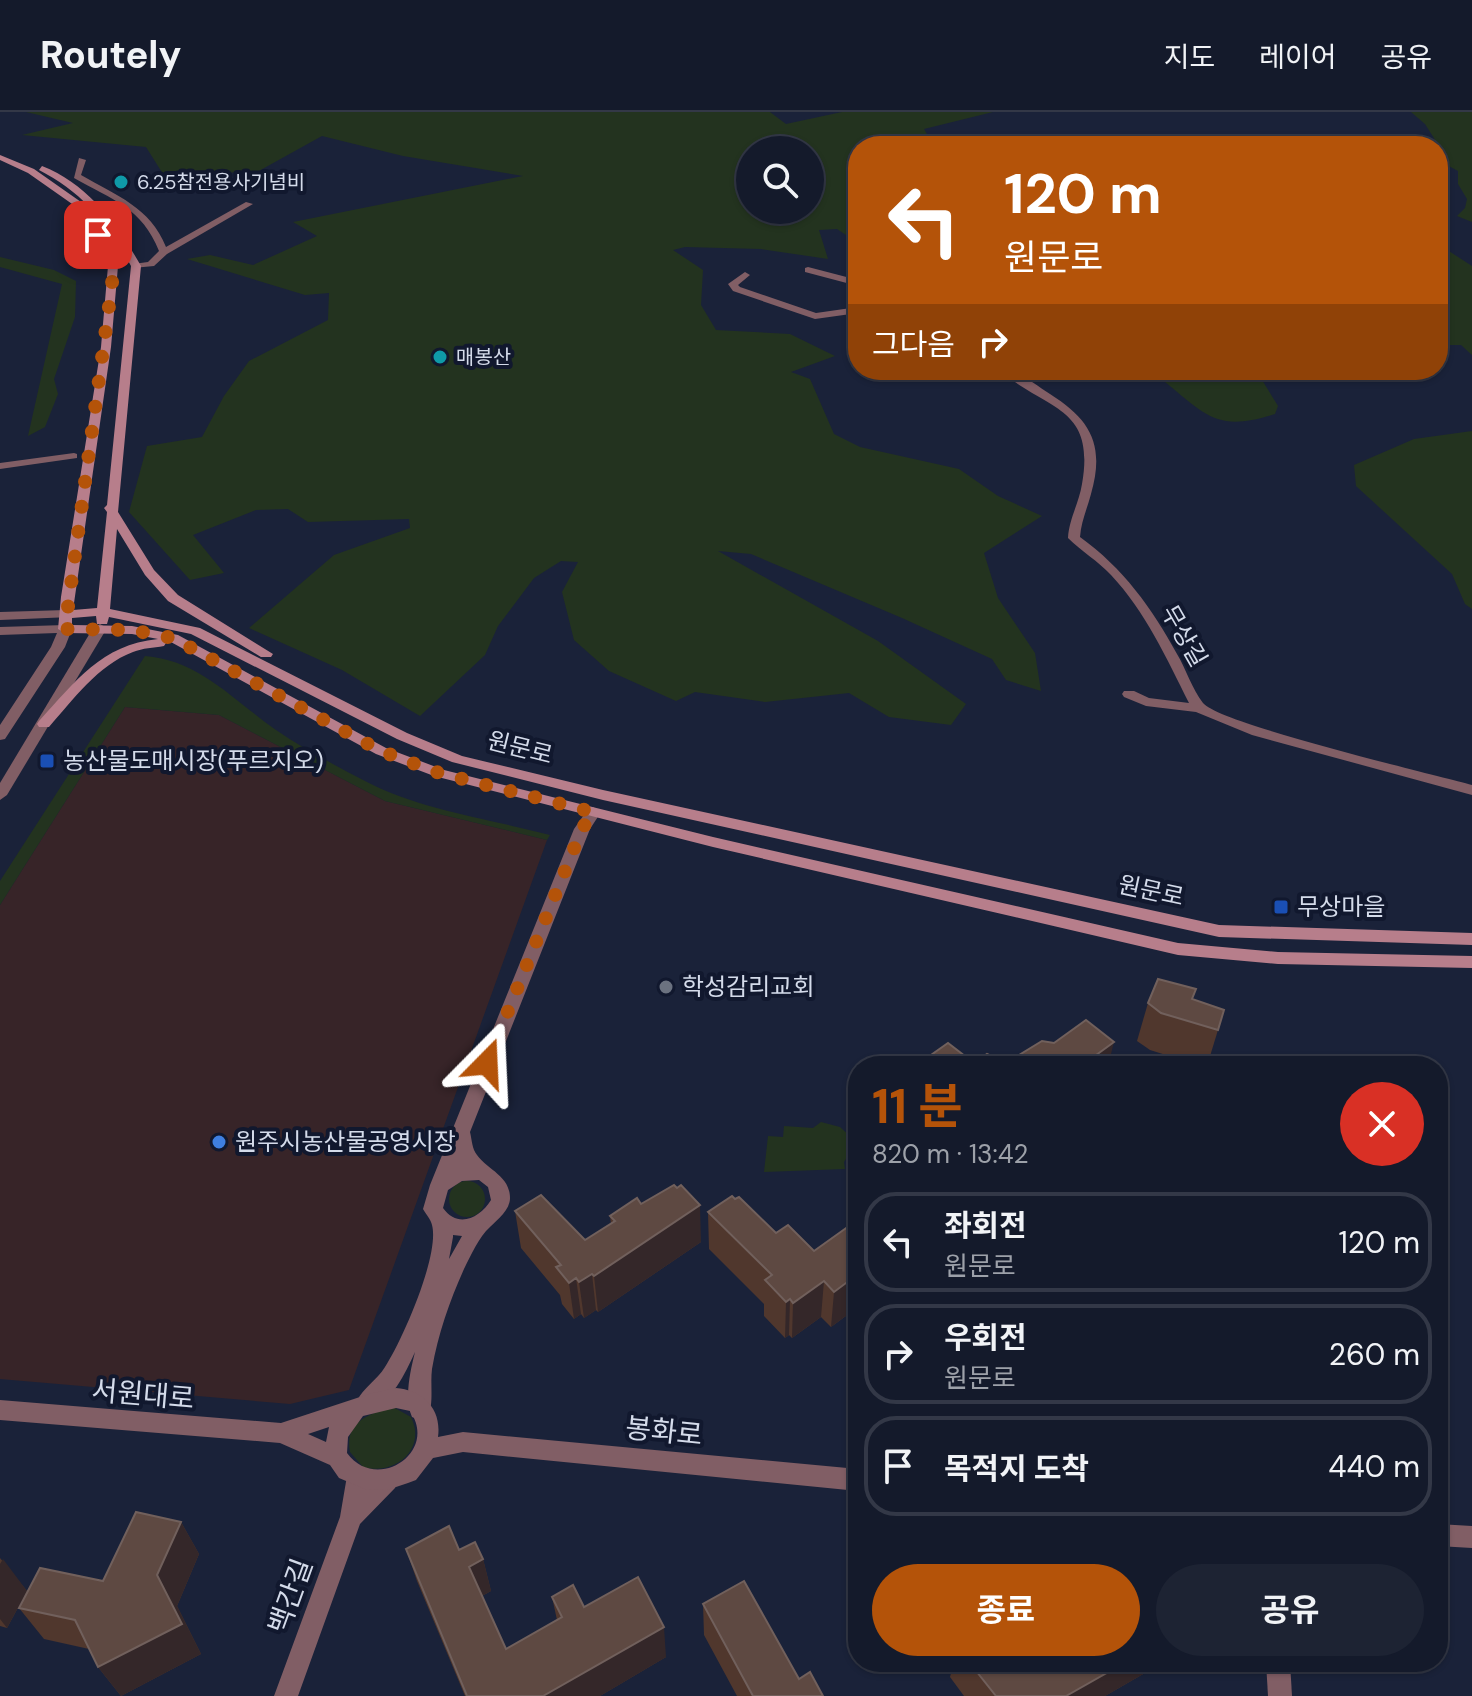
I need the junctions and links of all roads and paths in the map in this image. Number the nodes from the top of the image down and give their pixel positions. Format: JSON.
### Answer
{"nodes":[{"id":1,"x":0,"y":150,"type":"edge"},
{"id":2,"x":0,"y":157,"type":"edge"},
{"id":3,"x":82,"y":160,"type":"dead end"},
{"id":4,"x":72,"y":178,"type":"junction"},
{"id":5,"x":249,"y":204,"type":"dead end"},
{"id":6,"x":164,"y":252,"type":"junction"},
{"id":7,"x":136,"y":266,"type":"junction"},
{"id":8,"x":808,"y":270,"type":"dead end"},
{"id":9,"x":745,"y":275,"type":"dead end"},
{"id":10,"x":848,"y":280,"type":"edge"},
{"id":11,"x":848,"y":311,"type":"edge"},
{"id":12,"x":1020,"y":380,"type":"edge"},
{"id":13,"x":74,"y":456,"type":"dead end"},
{"id":14,"x":0,"y":466,"type":"edge"},
{"id":15,"x":110,"y":508,"type":"junction"},
{"id":16,"x":103,"y":612,"type":"junction"},
{"id":17,"x":66,"y":614,"type":"junction"},
{"id":18,"x":0,"y":616,"type":"edge"},
{"id":19,"x":100,"y":628,"type":"junction"},
{"id":20,"x":65,"y":629,"type":"junction"},
{"id":21,"x":0,"y":631,"type":"edge"},
{"id":22,"x":203,"y":654,"type":"junction"},
{"id":23,"x":1129,"y":694,"type":"dead end"},
{"id":24,"x":1199,"y":708,"type":"junction"},
{"id":25,"x":44,"y":724,"type":"junction"},
{"id":26,"x":0,"y":736,"type":"edge"},
{"id":27,"x":402,"y":736,"type":"junction"},
{"id":28,"x":1472,"y":790,"type":"edge"},
{"id":29,"x":0,"y":795,"type":"edge"},
{"id":30,"x":603,"y":795,"type":"junction"},
{"id":31,"x":593,"y":812,"type":"junction"},
{"id":32,"x":1472,"y":939,"type":"edge"},
{"id":33,"x":1472,"y":962,"type":"edge"},
{"id":34,"x":465,"y":1121,"type":"junction"},
{"id":35,"x":479,"y":1172,"type":"junction"},
{"id":36,"x":440,"y":1185,"type":"junction"},
{"id":37,"x":442,"y":1223,"type":"junction"},
{"id":38,"x":481,"y":1224,"type":"junction"},
{"id":39,"x":362,"y":1404,"type":"junction"},
{"id":40,"x":0,"y":1410,"type":"edge"},
{"id":41,"x":424,"y":1416,"type":"junction"},
{"id":42,"x":281,"y":1433,"type":"junction"},
{"id":43,"x":463,"y":1442,"type":"junction"},
{"id":44,"x":424,"y":1450,"type":"junction"},
{"id":45,"x":338,"y":1458,"type":"junction"},
{"id":46,"x":356,"y":1478,"type":"junction"},
{"id":47,"x":848,"y":1479,"type":"edge"},
{"id":48,"x":387,"y":1480,"type":"junction"},
{"id":49,"x":351,"y":1517,"type":"junction"},
{"id":50,"x":1448,"y":1536,"type":"edge"},
{"id":51,"x":1472,"y":1537,"type":"edge"},
{"id":52,"x":1279,"y":1672,"type":"edge"},
{"id":53,"x":286,"y":1696,"type":"edge"},
{"id":54,"x":1280,"y":1696,"type":"edge"}],
"edges":[{"from":1,"to":4,"type":"main road"},
{"from":2,"to":17,"type":"main road"},
{"from":3,"to":4,"type":"street"},
{"from":4,"to":6,"type":"street"},
{"from":4,"to":7,"type":"main road"},
{"from":5,"to":6,"type":"street"},
{"from":6,"to":7,"type":"street"},
{"from":7,"to":15,"type":"main road"},
{"from":8,"to":10,"type":"street"},
{"from":9,"to":11,"type":"street"},
{"from":12,"to":24,"type":"street","name":"무상길"},
{"from":13,"to":14,"type":"street"},
{"from":15,"to":16,"type":"main road"},
{"from":15,"to":27,"type":"main road"},
{"from":16,"to":17,"type":"main road","name":"원문로"},
{"from":16,"to":19,"type":"main road"},
{"from":16,"to":27,"type":"main road","name":"원문로"},
{"from":17,"to":18,"type":"street"},
{"from":17,"to":20,"type":"main road"},
{"from":19,"to":20,"type":"main road","name":"원문로"},
{"from":19,"to":22,"type":"main road","name":"원문로"},
{"from":19,"to":25,"type":"street"},
{"from":20,"to":21,"type":"street"},
{"from":20,"to":26,"type":"street"},
{"from":22,"to":25,"type":"main road"},
{"from":22,"to":31,"type":"main road","name":"원문로"},
{"from":23,"to":24,"type":"street"},
{"from":24,"to":28,"type":"street"},
{"from":25,"to":29,"type":"street"},
{"from":27,"to":30,"type":"main road","name":"원문로"},
{"from":30,"to":31,"type":"main road"},
{"from":30,"to":32,"type":"main road","name":"원문로"},
{"from":31,"to":33,"type":"main road","name":"원문로"},
{"from":31,"to":34,"type":"street"},
{"from":34,"to":35,"type":"street"},
{"from":34,"to":36,"type":"street"},
{"from":35,"to":36,"type":"street"},
{"from":35,"to":38,"type":"street"},
{"from":36,"to":37,"type":"street"},
{"from":37,"to":38,"type":"street"},
{"from":37,"to":39,"type":"street"},
{"from":38,"to":41,"type":"street"},
{"from":39,"to":41,"type":"street"},
{"from":39,"to":42,"type":"street"},
{"from":39,"to":45,"type":"street"},
{"from":40,"to":42,"type":"street","name":"서원대로"},
{"from":41,"to":43,"type":"street"},
{"from":41,"to":44,"type":"street"},
{"from":42,"to":45,"type":"street"},
{"from":43,"to":44,"type":"street"},
{"from":43,"to":47,"type":"street","name":"봉화로"},
{"from":44,"to":48,"type":"street"},
{"from":45,"to":46,"type":"street"},
{"from":46,"to":48,"type":"street"},
{"from":46,"to":49,"type":"street"},
{"from":48,"to":49,"type":"street"},
{"from":49,"to":53,"type":"street","name":"백간길"},
{"from":50,"to":51,"type":"street"},
{"from":52,"to":54,"type":"street"}]}
